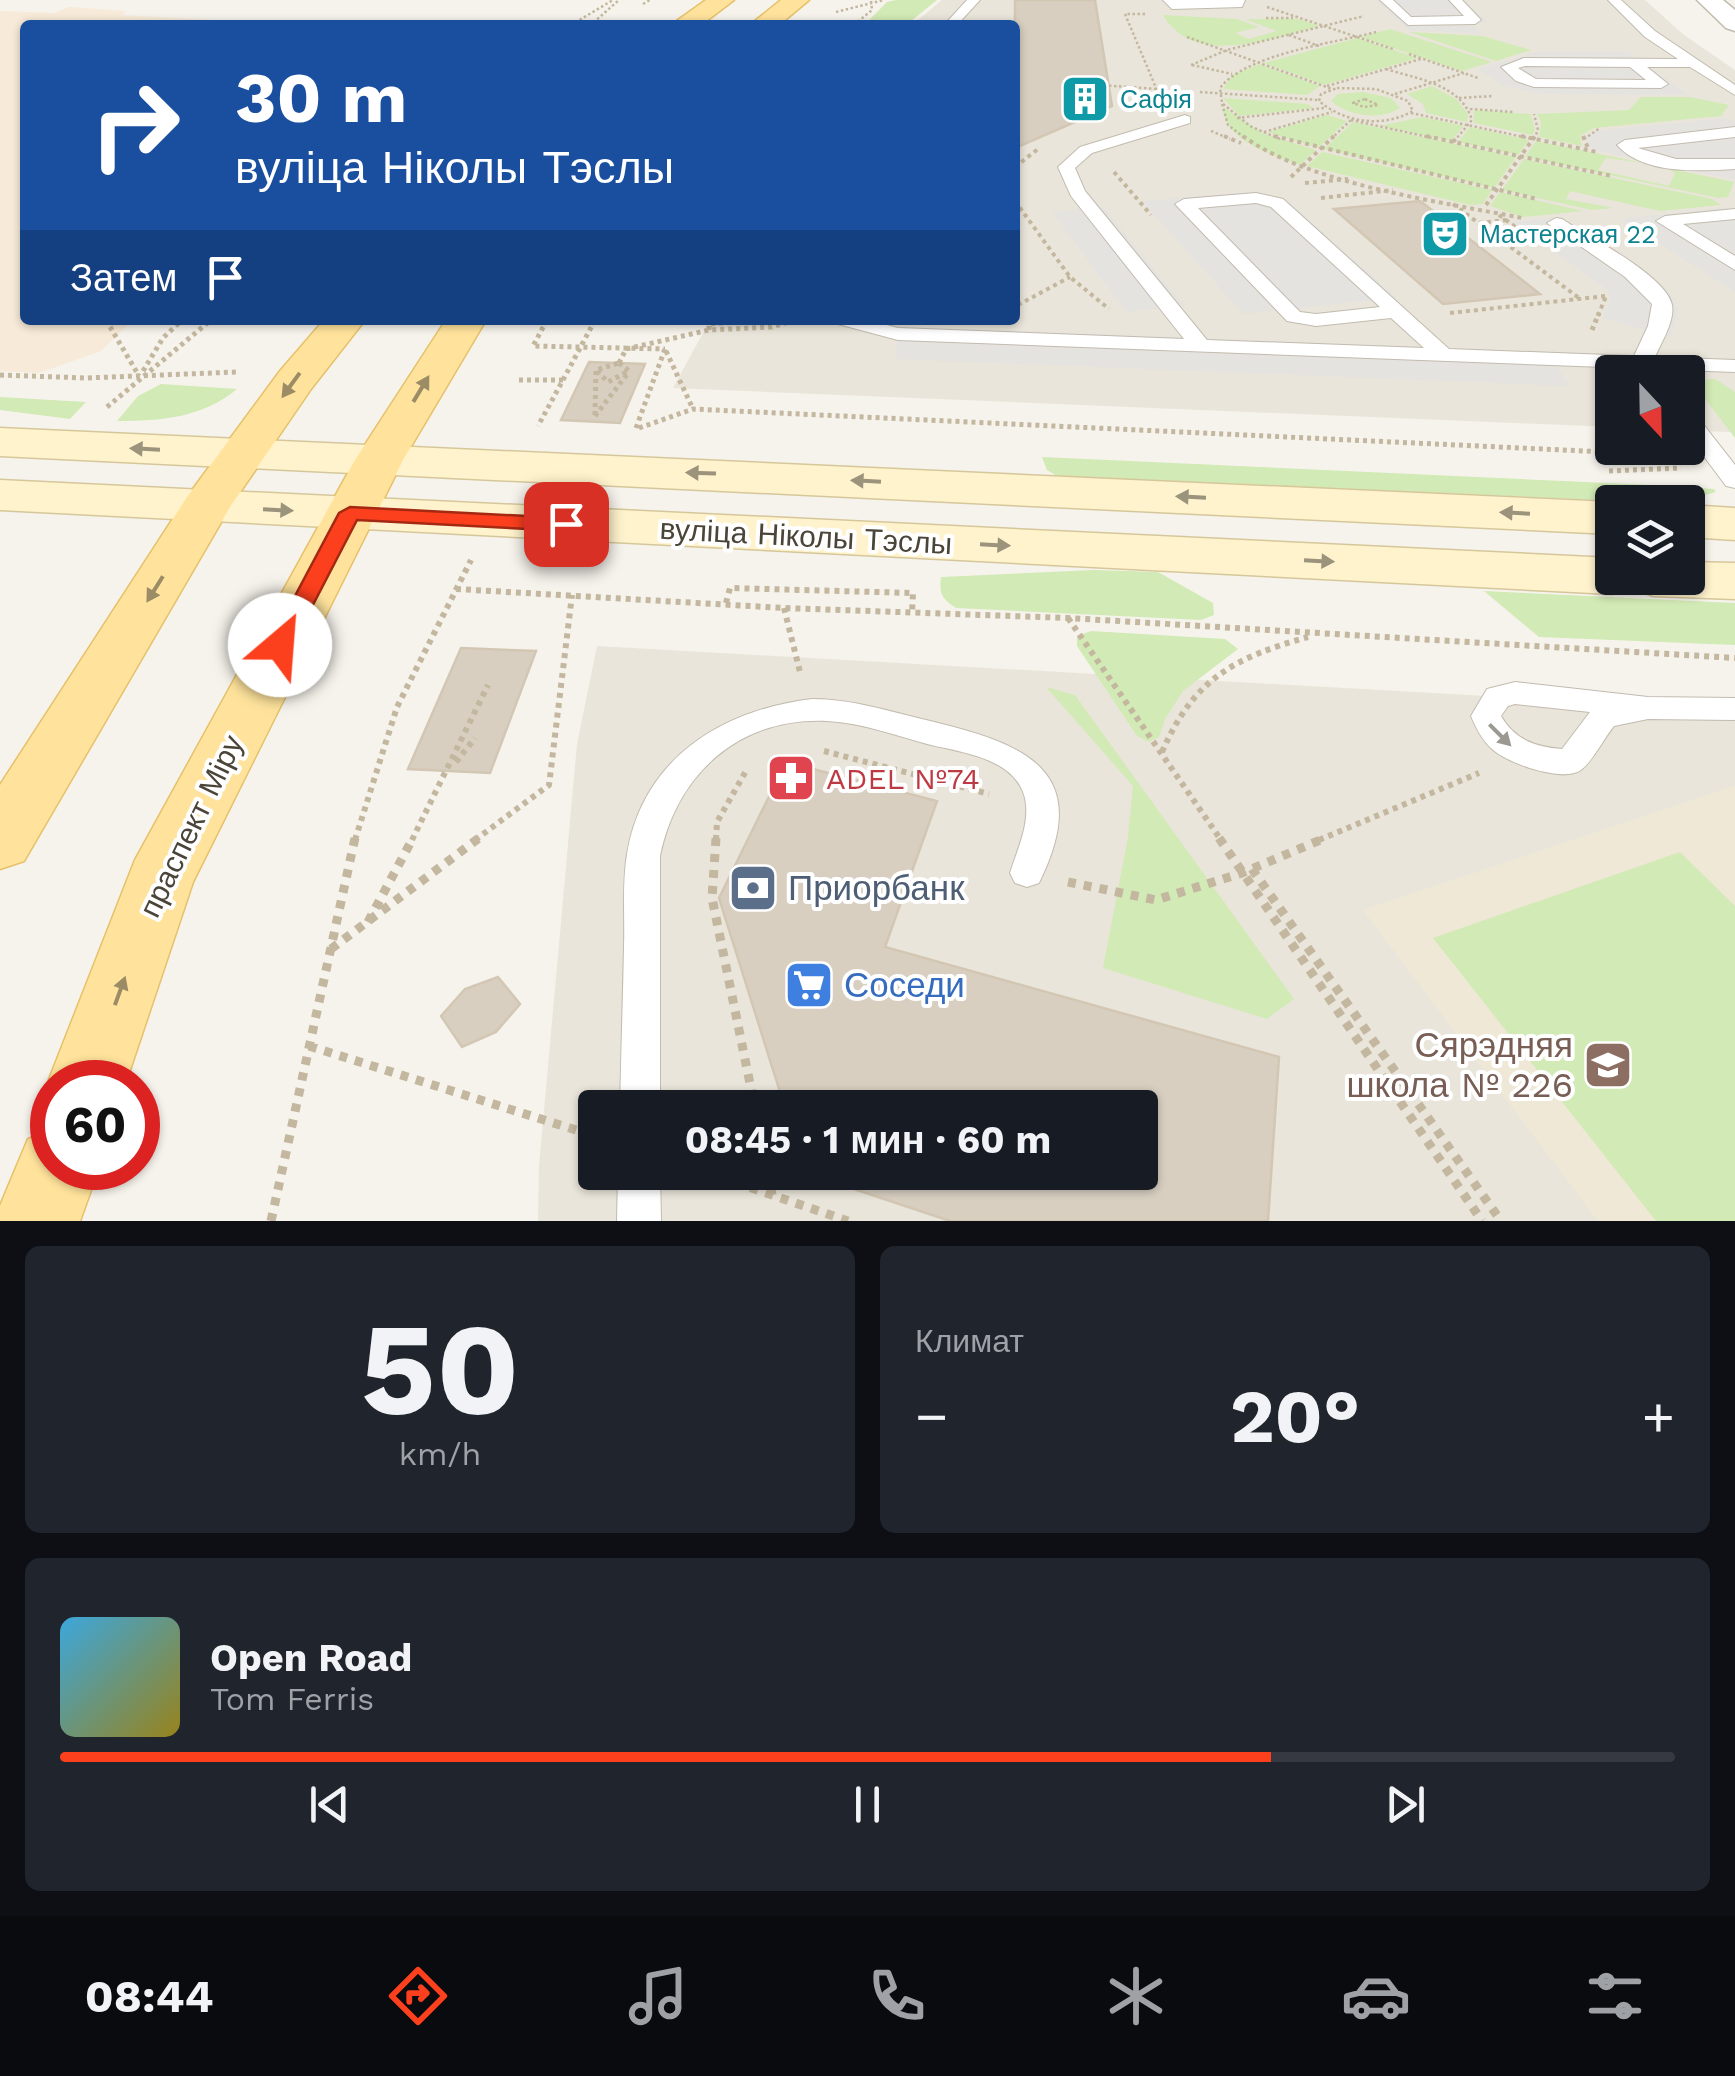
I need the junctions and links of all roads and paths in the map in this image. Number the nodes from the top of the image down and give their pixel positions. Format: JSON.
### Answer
{"nodes":[{"id":1,"x":616,"y":0,"type":"edge"},
{"id":2,"x":650,"y":0,"type":"edge"},
{"id":3,"x":722,"y":0,"type":"edge"},
{"id":4,"x":797,"y":0,"type":"edge"},
{"id":5,"x":884,"y":0,"type":"edge"},
{"id":6,"x":974,"y":0,"type":"edge"},
{"id":7,"x":1170,"y":0,"type":"edge"},
{"id":8,"x":1239,"y":0,"type":"edge"},
{"id":9,"x":1386,"y":0,"type":"edge"},
{"id":10,"x":1455,"y":0,"type":"edge"},
{"id":11,"x":1614,"y":0,"type":"edge"},
{"id":12,"x":1709,"y":0,"type":"edge"},
{"id":13,"x":871,"y":2,"type":"edge"},
{"id":14,"x":643,"y":4,"type":"dead end"},
{"id":15,"x":1256,"y":4,"type":"dead end"},
{"id":16,"x":836,"y":12,"type":"dead end"},
{"id":17,"x":1160,"y":14,"type":"dead end"},
{"id":18,"x":1370,"y":14,"type":"dead end"},
{"id":19,"x":581,"y":20,"type":"edge"},
{"id":20,"x":598,"y":20,"type":"edge"},
{"id":21,"x":692,"y":20,"type":"edge"},
{"id":22,"x":770,"y":20,"type":"edge"},
{"id":23,"x":955,"y":20,"type":"edge"},
{"id":24,"x":1735,"y":23,"type":"edge"},
{"id":25,"x":1323,"y":26,"type":"junction"},
{"id":26,"x":1390,"y":28,"type":"dead end"},
{"id":27,"x":1288,"y":35,"type":"junction"},
{"id":28,"x":1356,"y":37,"type":"junction"},
{"id":29,"x":1214,"y":46,"type":"dead end"},
{"id":30,"x":1320,"y":46,"type":"junction"},
{"id":31,"x":1227,"y":50,"type":"junction"},
{"id":32,"x":1422,"y":59,"type":"junction"},
{"id":33,"x":1260,"y":62,"type":"junction"},
{"id":34,"x":1632,"y":62,"type":"junction"},
{"id":35,"x":1689,"y":63,"type":"junction"},
{"id":36,"x":1386,"y":69,"type":"junction"},
{"id":37,"x":1466,"y":73,"type":"junction"},
{"id":38,"x":1232,"y":74,"type":"junction"},
{"id":39,"x":1484,"y":80,"type":"dead end"},
{"id":40,"x":1429,"y":84,"type":"junction"},
{"id":41,"x":1099,"y":85,"type":"dead end"},
{"id":42,"x":1324,"y":87,"type":"junction"},
{"id":43,"x":1156,"y":89,"type":"junction"},
{"id":44,"x":1332,"y":89,"type":"junction"},
{"id":45,"x":1172,"y":90,"type":"dead end"},
{"id":46,"x":1186,"y":91,"type":"dead end"},
{"id":47,"x":1735,"y":92,"type":"edge"},
{"id":48,"x":1220,"y":93,"type":"junction"},
{"id":49,"x":1395,"y":94,"type":"junction"},
{"id":50,"x":1161,"y":100,"type":"dead end"},
{"id":51,"x":1318,"y":100,"type":"junction"},
{"id":52,"x":1222,"y":102,"type":"junction"},
{"id":53,"x":1526,"y":104,"type":"dead end"},
{"id":54,"x":1326,"y":108,"type":"junction"},
{"id":55,"x":1333,"y":112,"type":"junction"},
{"id":56,"x":1411,"y":113,"type":"junction"},
{"id":57,"x":1237,"y":118,"type":"junction"},
{"id":58,"x":1352,"y":119,"type":"junction"},
{"id":59,"x":1185,"y":120,"type":"dead end"},
{"id":60,"x":1469,"y":124,"type":"junction"},
{"id":61,"x":1264,"y":132,"type":"junction"},
{"id":62,"x":1735,"y":132,"type":"edge"},
{"id":63,"x":1534,"y":138,"type":"junction"},
{"id":64,"x":1454,"y":142,"type":"junction"},
{"id":65,"x":1320,"y":150,"type":"junction"},
{"id":66,"x":1589,"y":150,"type":"dead end"},
{"id":67,"x":1521,"y":157,"type":"junction"},
{"id":68,"x":1312,"y":158,"type":"dead end"},
{"id":69,"x":1735,"y":164,"type":"edge"},
{"id":70,"x":1400,"y":190,"type":"junction"},
{"id":71,"x":1497,"y":190,"type":"junction"},
{"id":72,"x":1316,"y":198,"type":"dead end"},
{"id":73,"x":1448,"y":201,"type":"junction"},
{"id":74,"x":1548,"y":202,"type":"dead end"},
{"id":75,"x":1486,"y":205,"type":"junction"},
{"id":76,"x":1471,"y":206,"type":"junction"},
{"id":77,"x":1020,"y":208,"type":"edge"},
{"id":78,"x":1496,"y":212,"type":"junction"},
{"id":79,"x":1735,"y":214,"type":"edge"},
{"id":80,"x":1523,"y":218,"type":"dead end"},
{"id":81,"x":1556,"y":223,"type":"dead end"},
{"id":82,"x":1522,"y":231,"type":"dead end"},
{"id":83,"x":1735,"y":264,"type":"edge"},
{"id":84,"x":1598,"y":286,"type":"dead end"},
{"id":85,"x":1606,"y":296,"type":"junction"},
{"id":86,"x":1580,"y":299,"type":"junction"},
{"id":87,"x":1020,"y":304,"type":"edge"},
{"id":88,"x":1400,"y":315,"type":"junction"},
{"id":89,"x":109,"y":325,"type":"edge"},
{"id":90,"x":177,"y":325,"type":"edge"},
{"id":91,"x":205,"y":325,"type":"edge"},
{"id":92,"x":340,"y":325,"type":"edge"},
{"id":93,"x":463,"y":325,"type":"edge"},
{"id":94,"x":544,"y":325,"type":"edge"},
{"id":95,"x":592,"y":325,"type":"edge"},
{"id":96,"x":706,"y":325,"type":"edge"},
{"id":97,"x":726,"y":325,"type":"edge"},
{"id":98,"x":779,"y":325,"type":"edge"},
{"id":99,"x":865,"y":325,"type":"edge"},
{"id":100,"x":709,"y":327,"type":"junction"},
{"id":101,"x":1201,"y":346,"type":"junction"},
{"id":102,"x":581,"y":348,"type":"junction"},
{"id":103,"x":626,"y":349,"type":"junction"},
{"id":104,"x":666,"y":350,"type":"junction"},
{"id":105,"x":1649,"y":355,"type":"edge"},
{"id":106,"x":1445,"y":356,"type":"junction"},
{"id":107,"x":1576,"y":361,"type":"junction"},
{"id":108,"x":619,"y":363,"type":"junction"},
{"id":109,"x":1595,"y":363,"type":"edge"},
{"id":110,"x":1735,"y":366,"type":"edge"},
{"id":111,"x":1705,"y":367,"type":"edge"},
{"id":112,"x":596,"y":370,"type":"junction"},
{"id":113,"x":629,"y":371,"type":"junction"},
{"id":114,"x":237,"y":372,"type":"dead end"},
{"id":115,"x":0,"y":375,"type":"edge"},
{"id":116,"x":139,"y":376,"type":"junction"},
{"id":117,"x":519,"y":380,"type":"dead end"},
{"id":118,"x":564,"y":380,"type":"junction"},
{"id":119,"x":693,"y":409,"type":"junction"},
{"id":120,"x":96,"y":418,"type":"dead end"},
{"id":121,"x":539,"y":425,"type":"junction"},
{"id":122,"x":559,"y":426,"type":"dead end"},
{"id":123,"x":619,"y":427,"type":"dead end"},
{"id":124,"x":639,"y":428,"type":"junction"},
{"id":125,"x":530,"y":441,"type":"dead end"},
{"id":126,"x":0,"y":442,"type":"edge"},
{"id":127,"x":1705,"y":442,"type":"edge"},
{"id":128,"x":243,"y":453,"type":"junction"},
{"id":129,"x":1717,"y":458,"type":"junction"},
{"id":130,"x":1735,"y":481,"type":"edge"},
{"id":131,"x":364,"y":486,"type":"junction"},
{"id":132,"x":0,"y":495,"type":"edge"},
{"id":133,"x":206,"y":506,"type":"junction"},
{"id":134,"x":1595,"y":518,"type":"edge"},
{"id":135,"x":1705,"y":522,"type":"edge"},
{"id":136,"x":1735,"y":524,"type":"edge"},
{"id":137,"x":1595,"y":575,"type":"edge"},
{"id":138,"x":1705,"y":581,"type":"edge"},
{"id":139,"x":1735,"y":582,"type":"edge"},
{"id":140,"x":572,"y":595,"type":"junction"},
{"id":141,"x":726,"y":604,"type":"junction"},
{"id":142,"x":912,"y":614,"type":"junction"},
{"id":143,"x":1068,"y":618,"type":"junction"},
{"id":144,"x":1314,"y":635,"type":"junction"},
{"id":145,"x":1735,"y":658,"type":"edge"},
{"id":146,"x":488,"y":685,"type":"dead end"},
{"id":147,"x":1648,"y":708,"type":"junction"},
{"id":148,"x":1735,"y":710,"type":"edge"},
{"id":149,"x":475,"y":738,"type":"dead end"},
{"id":150,"x":805,"y":746,"type":"dead end"},
{"id":151,"x":1162,"y":753,"type":"junction"},
{"id":152,"x":1522,"y":755,"type":"junction"},
{"id":153,"x":749,"y":766,"type":"dead end"},
{"id":154,"x":450,"y":771,"type":"junction"},
{"id":155,"x":988,"y":794,"type":"dead end"},
{"id":156,"x":0,"y":841,"type":"edge"},
{"id":157,"x":1247,"y":871,"type":"junction"},
{"id":158,"x":1027,"y":874,"type":"joint"},
{"id":159,"x":365,"y":928,"type":"junction"},
{"id":160,"x":330,"y":950,"type":"junction"},
{"id":161,"x":309,"y":1046,"type":"junction"},
{"id":162,"x":95,"y":1060,"type":"edge"},
{"id":163,"x":640,"y":1090,"type":"edge"},
{"id":164,"x":751,"y":1090,"type":"edge"},
{"id":165,"x":578,"y":1131,"type":"edge"},
{"id":166,"x":48,"y":1190,"type":"edge"},
{"id":167,"x":639,"y":1190,"type":"edge"},
{"id":168,"x":756,"y":1190,"type":"edge"},
{"id":169,"x":772,"y":1190,"type":"edge"},
{"id":170,"x":773,"y":1196,"type":"junction"},
{"id":171,"x":37,"y":1221,"type":"edge"},
{"id":172,"x":271,"y":1221,"type":"edge"},
{"id":173,"x":639,"y":1221,"type":"edge"},
{"id":174,"x":848,"y":1221,"type":"edge"},
{"id":175,"x":1482,"y":1221,"type":"edge"},
{"id":176,"x":1501,"y":1221,"type":"edge"}],
"edges":[{"from":1,"to":19,"type":"path"},
{"from":1,"to":20,"type":"path"},
{"from":2,"to":14,"type":"path"},
{"from":3,"to":21,"type":"main road"},
{"from":4,"to":22,"type":"main road"},
{"from":5,"to":13,"type":"path"},
{"from":6,"to":23,"type":"lane"},
{"from":7,"to":8,"type":"lane"},
{"from":9,"to":10,"type":"lane"},
{"from":11,"to":35,"type":"lane"},
{"from":12,"to":24,"type":"street"},
{"from":13,"to":16,"type":"path"},
{"from":15,"to":25,"type":"path"},
{"from":17,"to":43,"type":"path"},
{"from":18,"to":25,"type":"path"},
{"from":25,"to":27,"type":"path"},
{"from":25,"to":28,"type":"path"},
{"from":26,"to":28,"type":"path"},
{"from":27,"to":30,"type":"path"},
{"from":27,"to":31,"type":"path"},
{"from":28,"to":30,"type":"path"},
{"from":28,"to":32,"type":"path"},
{"from":29,"to":31,"type":"path"},
{"from":30,"to":33,"type":"path"},
{"from":31,"to":33,"type":"path"},
{"from":31,"to":38,"type":"path"},
{"from":32,"to":36,"type":"path"},
{"from":32,"to":37,"type":"path"},
{"from":33,"to":38,"type":"path"},
{"from":33,"to":42,"type":"path"},
{"from":34,"to":34,"type":"lane"},
{"from":34,"to":35,"type":"lane"},
{"from":35,"to":47,"type":"lane"},
{"from":36,"to":40,"type":"path"},
{"from":36,"to":42,"type":"path"},
{"from":37,"to":39,"type":"path"},
{"from":37,"to":40,"type":"path"},
{"from":38,"to":48,"type":"path"},
{"from":40,"to":49,"type":"path"},
{"from":40,"to":60,"type":"path"},
{"from":41,"to":43,"type":"path"},
{"from":42,"to":44,"type":"path"},
{"from":43,"to":45,"type":"path"},
{"from":43,"to":50,"type":"path"},
{"from":44,"to":49,"type":"path"},
{"from":44,"to":51,"type":"path"},
{"from":46,"to":48,"type":"path"},
{"from":48,"to":51,"type":"path"},
{"from":48,"to":52,"type":"path"},
{"from":49,"to":56,"type":"path"},
{"from":51,"to":54,"type":"path"},
{"from":52,"to":57,"type":"path"},
{"from":52,"to":70,"type":"path"},
{"from":53,"to":63,"type":"path"},
{"from":54,"to":55,"type":"path"},
{"from":54,"to":57,"type":"path"},
{"from":55,"to":58,"type":"path"},
{"from":55,"to":61,"type":"path"},
{"from":56,"to":58,"type":"path"},
{"from":56,"to":60,"type":"path"},
{"from":57,"to":61,"type":"path"},
{"from":58,"to":64,"type":"path"},
{"from":58,"to":65,"type":"path"},
{"from":59,"to":101,"type":"lane"},
{"from":60,"to":63,"type":"path"},
{"from":60,"to":64,"type":"path"},
{"from":61,"to":65,"type":"path"},
{"from":62,"to":69,"type":"lane"},
{"from":63,"to":66,"type":"path"},
{"from":63,"to":67,"type":"path"},
{"from":64,"to":67,"type":"path"},
{"from":65,"to":68,"type":"path"},
{"from":65,"to":71,"type":"path"},
{"from":67,"to":71,"type":"path"},
{"from":70,"to":72,"type":"path"},
{"from":70,"to":73,"type":"path"},
{"from":71,"to":74,"type":"path"},
{"from":71,"to":75,"type":"path"},
{"from":73,"to":76,"type":"path"},
{"from":73,"to":86,"type":"path"},
{"from":75,"to":76,"type":"path"},
{"from":75,"to":78,"type":"path"},
{"from":76,"to":78,"type":"path"},
{"from":77,"to":87,"type":"path"},
{"from":78,"to":80,"type":"path"},
{"from":78,"to":82,"type":"path"},
{"from":79,"to":83,"type":"lane"},
{"from":81,"to":105,"type":"lane"},
{"from":84,"to":85,"type":"path"},
{"from":85,"to":86,"type":"path"},
{"from":85,"to":107,"type":"path"},
{"from":86,"to":88,"type":"path"},
{"from":88,"to":88,"type":"lane"},
{"from":88,"to":106,"type":"lane"},
{"from":89,"to":116,"type":"path"},
{"from":90,"to":116,"type":"path"},
{"from":91,"to":116,"type":"path"},
{"from":92,"to":128,"type":"main road","one_way":true},
{"from":131,"to":93,"type":"main road","name":"праспект Міру","one_way":true},
{"from":94,"to":102,"type":"path"},
{"from":95,"to":102,"type":"path"},
{"from":96,"to":100,"type":"path"},
{"from":97,"to":100,"type":"path"},
{"from":98,"to":100,"type":"path"},
{"from":99,"to":101,"type":"lane"},
{"from":100,"to":103,"type":"path"},
{"from":101,"to":106,"type":"lane"},
{"from":102,"to":103,"type":"path"},
{"from":102,"to":118,"type":"path"},
{"from":103,"to":104,"type":"path"},
{"from":103,"to":108,"type":"path"},
{"from":104,"to":119,"type":"path"},
{"from":104,"to":124,"type":"path"},
{"from":106,"to":107,"type":"lane"},
{"from":107,"to":109,"type":"lane"},
{"from":108,"to":112,"type":"path"},
{"from":108,"to":113,"type":"path"},
{"from":110,"to":111,"type":"lane"},
{"from":112,"to":113,"type":"path"},
{"from":112,"to":113,"type":"path"},
{"from":114,"to":116,"type":"path"},
{"from":115,"to":116,"type":"path"},
{"from":116,"to":120,"type":"path"},
{"from":117,"to":118,"type":"path"},
{"from":118,"to":121,"type":"path"},
{"from":119,"to":124,"type":"path"},
{"from":119,"to":129,"type":"path"},
{"from":121,"to":122,"type":"path"},
{"from":121,"to":125,"type":"path"},
{"from":123,"to":124,"type":"path"},
{"from":128,"to":126,"type":"main road","name":"вуліца Ніколы Тэслы","one_way":true},
{"from":127,"to":129,"type":"lane"},
{"from":128,"to":131,"type":"main road","name":"вуліца Ніколы Тэслы"},
{"from":128,"to":133,"type":"main road"},
{"from":129,"to":130,"type":"lane"},
{"from":133,"to":131,"type":"main road","name":"вуліца Ніколы Тэслы","one_way":true},
{"from":134,"to":131,"type":"main road","name":"вуліца Ніколы Тэслы","one_way":true},
{"from":131,"to":137,"type":"main road","name":"вуліца Ніколы Тэслы","one_way":true},
{"from":162,"to":131,"type":"main road","name":"праспект Міру","one_way":true},
{"from":132,"to":133,"type":"main road","name":"вуліца Ніколы Тэслы"},
{"from":133,"to":156,"type":"main road","one_way":true},
{"from":135,"to":136,"type":"main road"},
{"from":138,"to":139,"type":"main road"},
{"from":140,"to":141,"type":"path"},
{"from":140,"to":159,"type":"path"},
{"from":140,"to":160,"type":"path"},
{"from":141,"to":142,"type":"path"},
{"from":141,"to":142,"type":"path"},
{"from":142,"to":143,"type":"path"},
{"from":143,"to":144,"type":"path"},
{"from":143,"to":151,"type":"path"},
{"from":144,"to":145,"type":"path"},
{"from":144,"to":151,"type":"path"},
{"from":146,"to":154,"type":"path"},
{"from":147,"to":148,"type":"lane"},
{"from":147,"to":152,"type":"lane"},
{"from":147,"to":152,"type":"lane","one_way":true},
{"from":149,"to":154,"type":"path"},
{"from":150,"to":155,"type":"path"},
{"from":151,"to":157,"type":"path"},
{"from":152,"to":157,"type":"path"},
{"from":153,"to":164,"type":"path"},
{"from":154,"to":159,"type":"path"},
{"from":157,"to":158,"type":"path"},
{"from":157,"to":175,"type":"path"},
{"from":157,"to":176,"type":"path"},
{"from":158,"to":163,"type":"lane"},
{"from":159,"to":160,"type":"path"},
{"from":160,"to":161,"type":"path"},
{"from":161,"to":165,"type":"path"},
{"from":161,"to":172,"type":"path"},
{"from":166,"to":171,"type":"main road"},
{"from":167,"to":173,"type":"lane"},
{"from":168,"to":170,"type":"path"},
{"from":169,"to":170,"type":"path"},
{"from":170,"to":174,"type":"path"}]}
